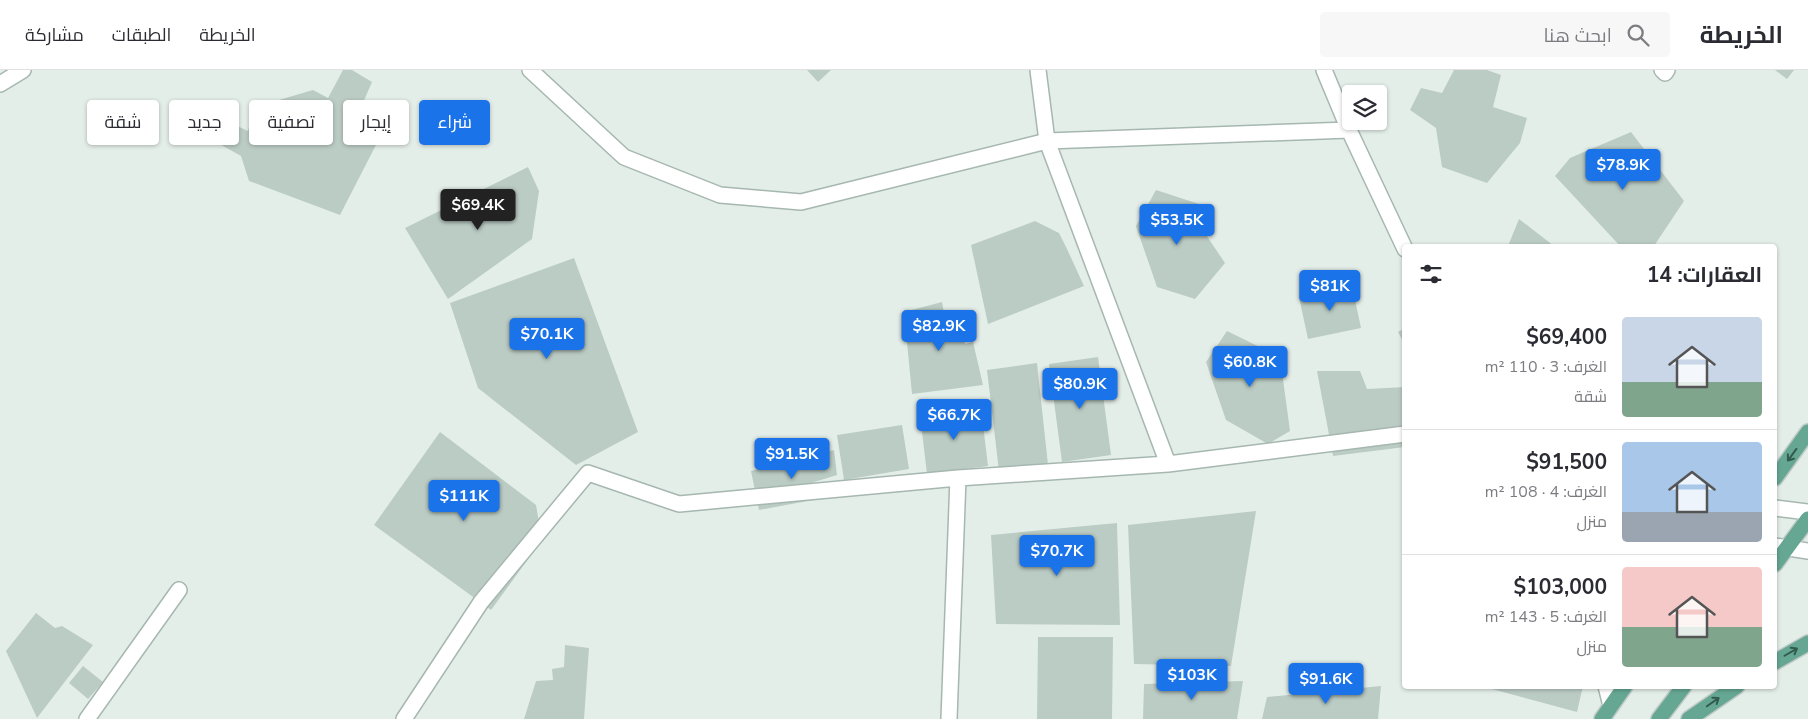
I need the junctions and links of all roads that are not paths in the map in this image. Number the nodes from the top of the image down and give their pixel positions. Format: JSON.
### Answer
{"nodes":[{"id":1,"x":23,"y":70,"type":"edge"},
{"id":2,"x":530,"y":70,"type":"edge"},
{"id":3,"x":1038,"y":70,"type":"edge"},
{"id":4,"x":1324,"y":70,"type":"edge"},
{"id":5,"x":1662,"y":70,"type":"edge"},
{"id":6,"x":1667,"y":70,"type":"edge"},
{"id":7,"x":0,"y":84,"type":"edge"},
{"id":8,"x":1342,"y":115,"type":"edge"},
{"id":9,"x":1348,"y":130,"type":"joint"},
{"id":10,"x":1047,"y":142,"type":"junction"},
{"id":11,"x":1403,"y":244,"type":"edge"},
{"id":12,"x":1808,"y":432,"type":"edge"},
{"id":13,"x":1402,"y":434,"type":"edge"},
{"id":14,"x":1168,"y":464,"type":"junction"},
{"id":15,"x":1777,"y":475,"type":"edge"},
{"id":16,"x":958,"y":478,"type":"junction"},
{"id":17,"x":1777,"y":508,"type":"edge"},
{"id":18,"x":1808,"y":512,"type":"edge"},
{"id":19,"x":1808,"y":519,"type":"edge"},
{"id":20,"x":1781,"y":547,"type":"edge"},
{"id":21,"x":1808,"y":551,"type":"edge"},
{"id":22,"x":179,"y":590,"type":"dead end"},
{"id":23,"x":1808,"y":643,"type":"edge"},
{"id":24,"x":1777,"y":661,"type":"edge"},
{"id":25,"x":1607,"y":689,"type":"edge"},
{"id":26,"x":1623,"y":689,"type":"edge"},
{"id":27,"x":1682,"y":689,"type":"edge"},
{"id":28,"x":1733,"y":689,"type":"edge"},
{"id":29,"x":1611,"y":706,"type":"junction"},
{"id":30,"x":87,"y":719,"type":"edge"},
{"id":31,"x":404,"y":719,"type":"edge"},
{"id":32,"x":949,"y":719,"type":"edge"},
{"id":33,"x":1602,"y":719,"type":"edge"},
{"id":34,"x":1659,"y":719,"type":"edge"},
{"id":35,"x":1689,"y":719,"type":"edge"}],
"edges":[{"from":1,"to":7,"type":"street"},
{"from":2,"to":10,"type":"street"},
{"from":3,"to":10,"type":"street"},
{"from":4,"to":8,"type":"street"},
{"from":5,"to":6,"type":"street"},
{"from":9,"to":10,"type":"street"},
{"from":9,"to":11,"type":"street"},
{"from":10,"to":14,"type":"street"},
{"from":12,"to":15,"type":"main road","one_way":true},
{"from":13,"to":14,"type":"street"},
{"from":14,"to":16,"type":"street"},
{"from":16,"to":31,"type":"street"},
{"from":16,"to":32,"type":"street"},
{"from":17,"to":18,"type":"street"},
{"from":19,"to":20,"type":"main road"},
{"from":20,"to":21,"type":"street"},
{"from":22,"to":30,"type":"street"},
{"from":24,"to":23,"type":"main road","one_way":true},
{"from":25,"to":29,"type":"street"},
{"from":26,"to":29,"type":"main road"},
{"from":27,"to":34,"type":"main road"},
{"from":35,"to":28,"type":"main road","one_way":true},
{"from":29,"to":33,"type":"main road"}]}
